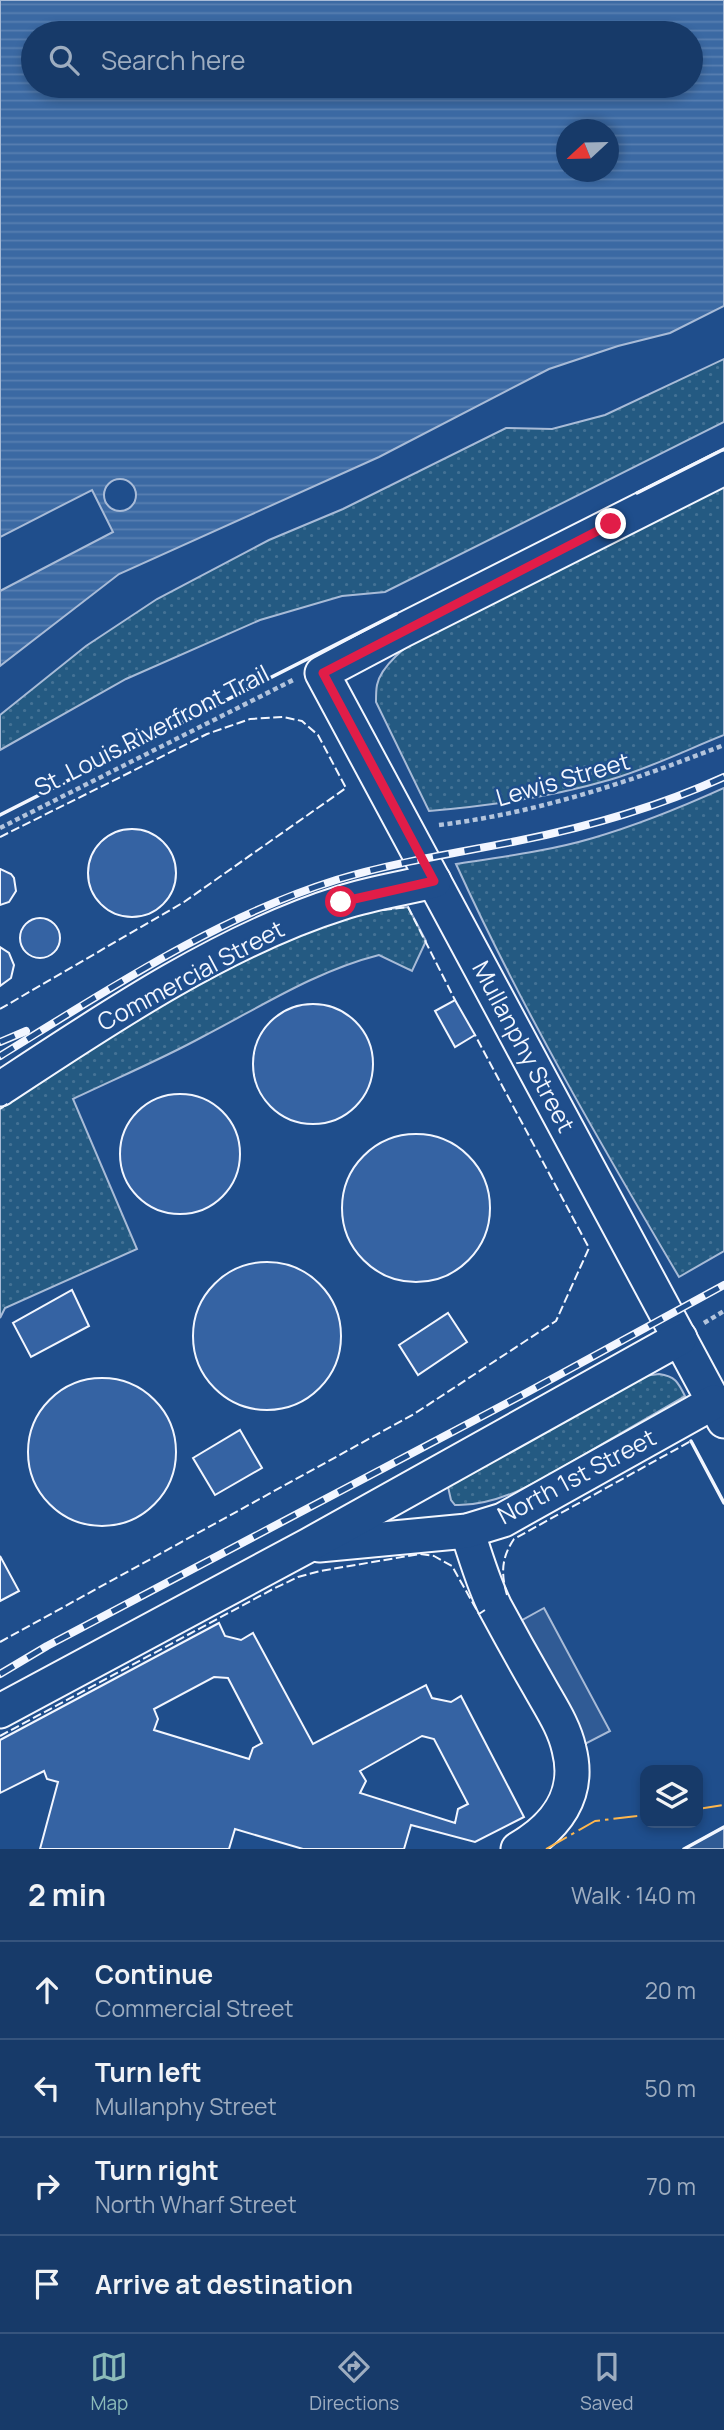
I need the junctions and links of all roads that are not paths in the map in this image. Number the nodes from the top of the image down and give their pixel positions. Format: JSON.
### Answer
{"nodes":[{"id":1,"x":724,"y":468,"type":"edge"},
{"id":2,"x":434,"y":881,"type":"junction"},
{"id":3,"x":0,"y":1089,"type":"edge"},
{"id":4,"x":680,"y":1338,"type":"junction"},
{"id":5,"x":719,"y":1411,"type":"edge"},
{"id":6,"x":467,"y":1531,"type":"junction"},
{"id":7,"x":309,"y":1545,"type":"junction"},
{"id":8,"x":0,"y":1711,"type":"edge"},
{"id":9,"x":518,"y":1849,"type":"edge"}],
"edges":[{"from":1,"to":2,"type":"street","name":"Mullanphy Street"},
{"from":2,"to":3,"type":"street","name":"Commercial Street"},
{"from":2,"to":4,"type":"street","name":"Mullanphy Street"},
{"from":4,"to":5,"type":"street","name":"Mullanphy Street"},
{"from":4,"to":7,"type":"street","name":"North 1st Street"},
{"from":5,"to":6,"type":"street","name":"North 1st Street"},
{"from":6,"to":7,"type":"street","name":"North 1st Street"},
{"from":6,"to":9,"type":"street"},
{"from":7,"to":8,"type":"street","name":"North 1st Street"}]}
